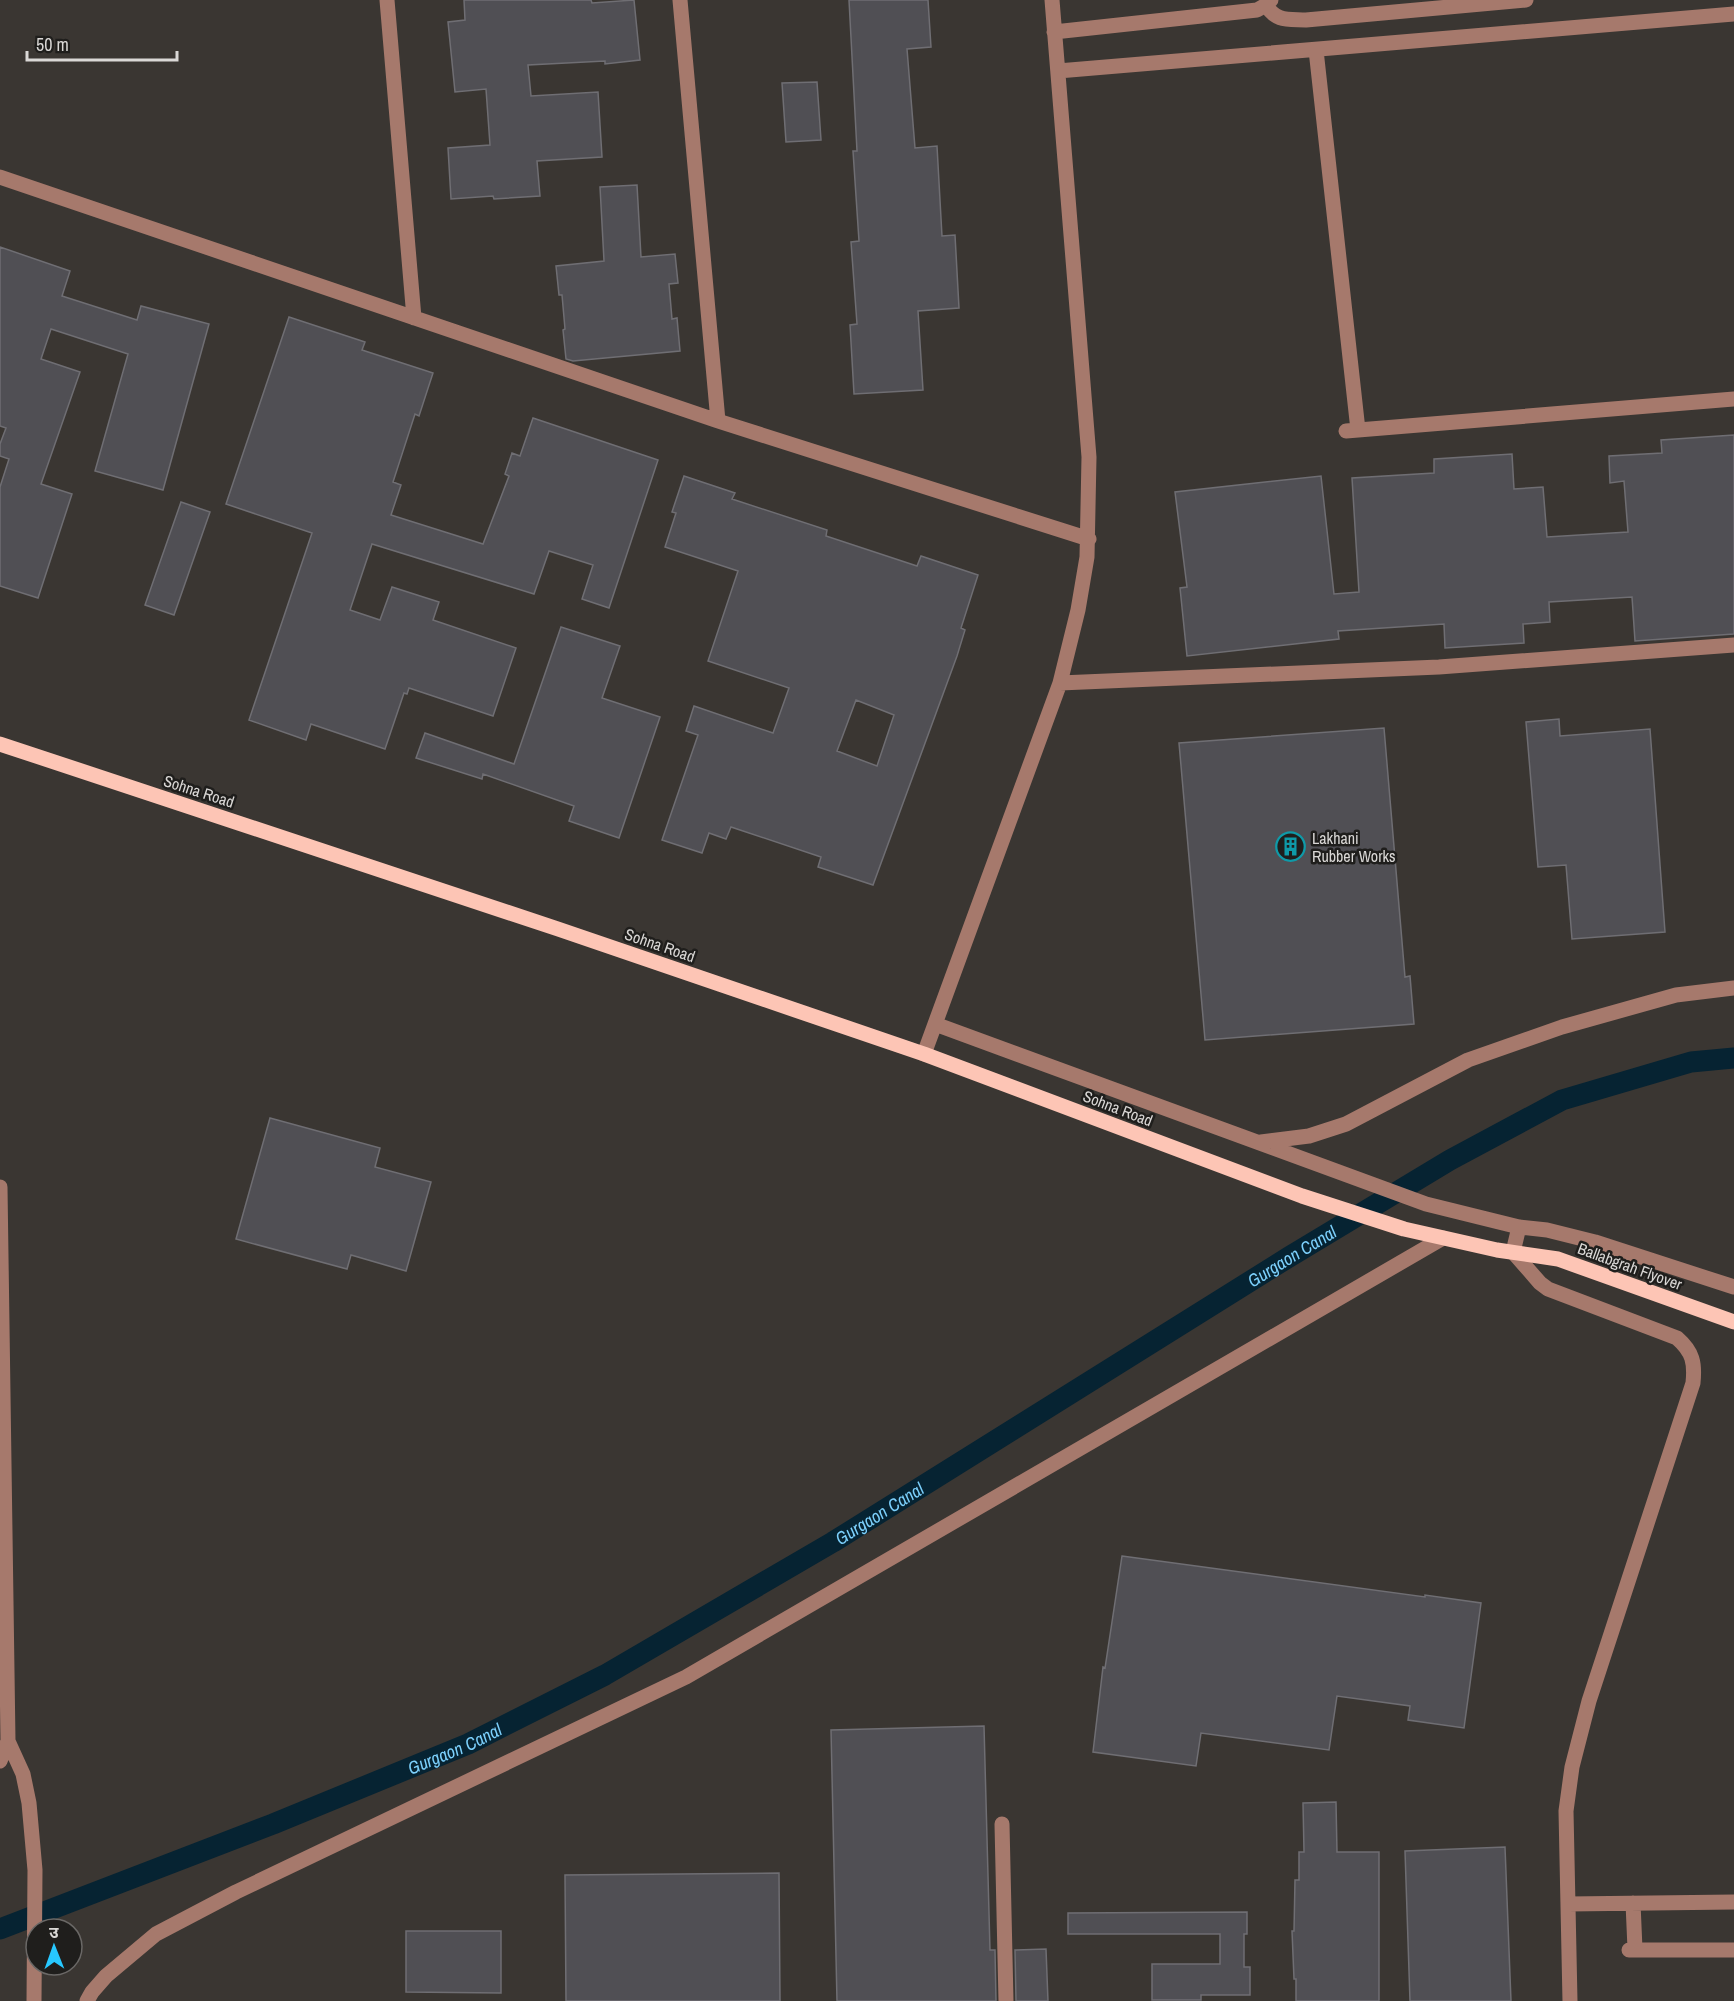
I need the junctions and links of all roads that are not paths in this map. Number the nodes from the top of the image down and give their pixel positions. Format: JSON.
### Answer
{"nodes":[{"id":1,"x":387,"y":0,"type":"edge"},
{"id":2,"x":680,"y":0,"type":"edge"},
{"id":3,"x":1052,"y":0,"type":"edge"},
{"id":4,"x":1526,"y":0,"type":"edge"},
{"id":5,"x":1268,"y":3,"type":"edge"},
{"id":6,"x":1734,"y":14,"type":"edge"},
{"id":7,"x":1054,"y":32,"type":"junction"},
{"id":8,"x":1316,"y":50,"type":"junction"},
{"id":9,"x":1058,"y":71,"type":"junction"},
{"id":10,"x":0,"y":177,"type":"edge"},
{"id":11,"x":414,"y":318,"type":"junction"},
{"id":12,"x":1734,"y":399,"type":"edge"},
{"id":13,"x":718,"y":421,"type":"junction"},
{"id":14,"x":1089,"y":539,"type":"junction"},
{"id":15,"x":1734,"y":645,"type":"edge"},
{"id":16,"x":1060,"y":683,"type":"junction"},
{"id":17,"x":0,"y":744,"type":"edge"},
{"id":18,"x":1734,"y":988,"type":"edge"},
{"id":19,"x":935,"y":1024,"type":"junction"},
{"id":20,"x":924,"y":1054,"type":"junction"},
{"id":21,"x":1258,"y":1143,"type":"junction"},
{"id":22,"x":0,"y":1187,"type":"edge"},
{"id":23,"x":1519,"y":1227,"type":"junction"},
{"id":24,"x":1404,"y":1229,"type":"joint"},
{"id":25,"x":1443,"y":1238,"type":"junction"},
{"id":26,"x":1513,"y":1252,"type":"junction"},
{"id":27,"x":1,"y":1273,"type":"edge"},
{"id":28,"x":1734,"y":1287,"type":"edge"},
{"id":29,"x":1734,"y":1322,"type":"edge"},
{"id":30,"x":8,"y":1742,"type":"junction"},
{"id":31,"x":0,"y":1761,"type":"edge"},
{"id":32,"x":1002,"y":1824,"type":"dead end"},
{"id":33,"x":1734,"y":1902,"type":"edge"},
{"id":34,"x":1568,"y":1904,"type":"junction"},
{"id":35,"x":1634,"y":1904,"type":"junction"},
{"id":36,"x":36,"y":1917,"type":"edge"},
{"id":37,"x":1734,"y":1950,"type":"edge"},
{"id":38,"x":35,"y":1977,"type":"edge"},
{"id":39,"x":34,"y":2001,"type":"edge"},
{"id":40,"x":87,"y":2001,"type":"edge"},
{"id":41,"x":1006,"y":2001,"type":"edge"},
{"id":42,"x":1570,"y":2001,"type":"edge"}],
"edges":[{"from":1,"to":11,"type":"street"},
{"from":2,"to":13,"type":"street"},
{"from":3,"to":7,"type":"street"},
{"from":4,"to":5,"type":"street"},
{"from":5,"to":7,"type":"street"},
{"from":6,"to":8,"type":"street"},
{"from":7,"to":9,"type":"street"},
{"from":8,"to":9,"type":"street"},
{"from":8,"to":12,"type":"street"},
{"from":9,"to":14,"type":"street"},
{"from":10,"to":11,"type":"street"},
{"from":11,"to":13,"type":"street"},
{"from":13,"to":14,"type":"street"},
{"from":14,"to":16,"type":"street"},
{"from":15,"to":16,"type":"street"},
{"from":16,"to":19,"type":"street"},
{"from":17,"to":20,"type":"main road","name":"Sohna Road"},
{"from":18,"to":21,"type":"street"},
{"from":19,"to":20,"type":"street"},
{"from":19,"to":21,"type":"street"},
{"from":20,"to":24,"type":"main road","name":"Sohna Road"},
{"from":21,"to":23,"type":"street"},
{"from":22,"to":27,"type":"street"},
{"from":23,"to":26,"type":"street"},
{"from":23,"to":28,"type":"street"},
{"from":24,"to":25,"type":"main road","name":"Ballabgrah Flyover"},
{"from":25,"to":26,"type":"main road","name":"Ballabgrah Flyover"},
{"from":25,"to":40,"type":"street"},
{"from":26,"to":29,"type":"main road","name":"Ballabgrah Flyover"},
{"from":26,"to":34,"type":"street"},
{"from":27,"to":30,"type":"street"},
{"from":30,"to":31,"type":"street"},
{"from":30,"to":36,"type":"street"},
{"from":32,"to":41,"type":"street"},
{"from":33,"to":35,"type":"street"},
{"from":34,"to":35,"type":"street"},
{"from":34,"to":42,"type":"street"},
{"from":35,"to":37,"type":"street"},
{"from":38,"to":39,"type":"street"}]}
